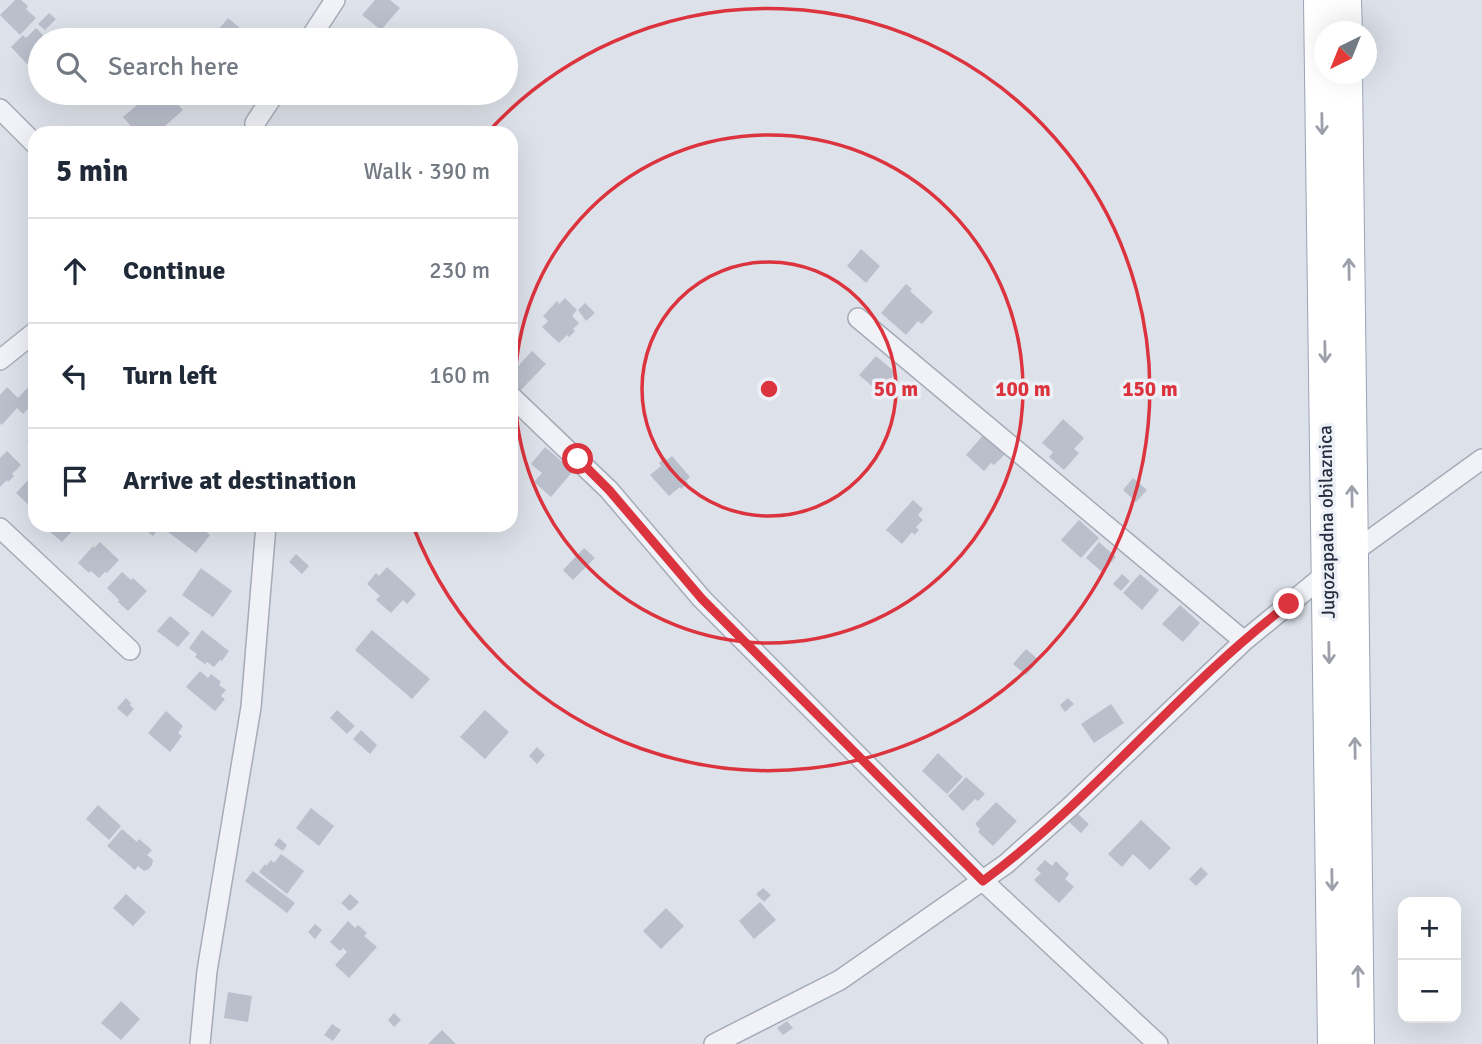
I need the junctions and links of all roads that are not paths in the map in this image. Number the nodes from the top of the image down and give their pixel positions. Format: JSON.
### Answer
{"nodes":[{"id":1,"x":335,"y":0,"type":"edge"},
{"id":2,"x":1320,"y":0,"type":"edge"},
{"id":3,"x":1345,"y":0,"type":"edge"},
{"id":4,"x":1346,"y":21,"type":"edge"},
{"id":5,"x":317,"y":28,"type":"edge"},
{"id":6,"x":1346,"y":84,"type":"edge"},
{"id":7,"x":267,"y":105,"type":"edge"},
{"id":8,"x":0,"y":110,"type":"edge"},
{"id":9,"x":256,"y":126,"type":"edge"},
{"id":10,"x":28,"y":137,"type":"edge"},
{"id":11,"x":858,"y":318,"type":"dead end"},
{"id":12,"x":28,"y":338,"type":"edge"},
{"id":13,"x":0,"y":360,"type":"edge"},
{"id":14,"x":518,"y":403,"type":"edge"},
{"id":15,"x":1482,"y":459,"type":"edge"},
{"id":16,"x":0,"y":528,"type":"edge"},
{"id":17,"x":265,"y":532,"type":"edge"},
{"id":18,"x":1352,"y":553,"type":"junction"},
{"id":19,"x":1328,"y":572,"type":"junction"},
{"id":20,"x":1244,"y":641,"type":"junction"},
{"id":21,"x":130,"y":650,"type":"dead end"},
{"id":22,"x":983,"y":881,"type":"junction"},
{"id":23,"x":200,"y":1044,"type":"edge"},
{"id":24,"x":714,"y":1044,"type":"edge"},
{"id":25,"x":1158,"y":1044,"type":"edge"},
{"id":26,"x":1334,"y":1044,"type":"edge"},
{"id":27,"x":1358,"y":1044,"type":"edge"}],
"edges":[{"from":1,"to":5,"type":"street"},
{"from":2,"to":19,"type":"main road","name":"Jugozapadna obilaznica","one_way":true},
{"from":3,"to":4,"type":"main road"},
{"from":18,"to":6,"type":"main road","name":"Jugozapadna obilaznica","one_way":true},
{"from":7,"to":9,"type":"street"},
{"from":8,"to":10,"type":"street"},
{"from":11,"to":20,"type":"street"},
{"from":12,"to":13,"type":"street"},
{"from":14,"to":22,"type":"street"},
{"from":15,"to":18,"type":"street"},
{"from":16,"to":21,"type":"street"},
{"from":17,"to":23,"type":"street"},
{"from":27,"to":18,"type":"main road","name":"Jugozapadna obilaznica","one_way":true},
{"from":19,"to":20,"type":"street"},
{"from":19,"to":26,"type":"main road","name":"Jugozapadna obilaznica","one_way":true},
{"from":20,"to":22,"type":"street"},
{"from":22,"to":24,"type":"street"},
{"from":22,"to":25,"type":"street"}]}
